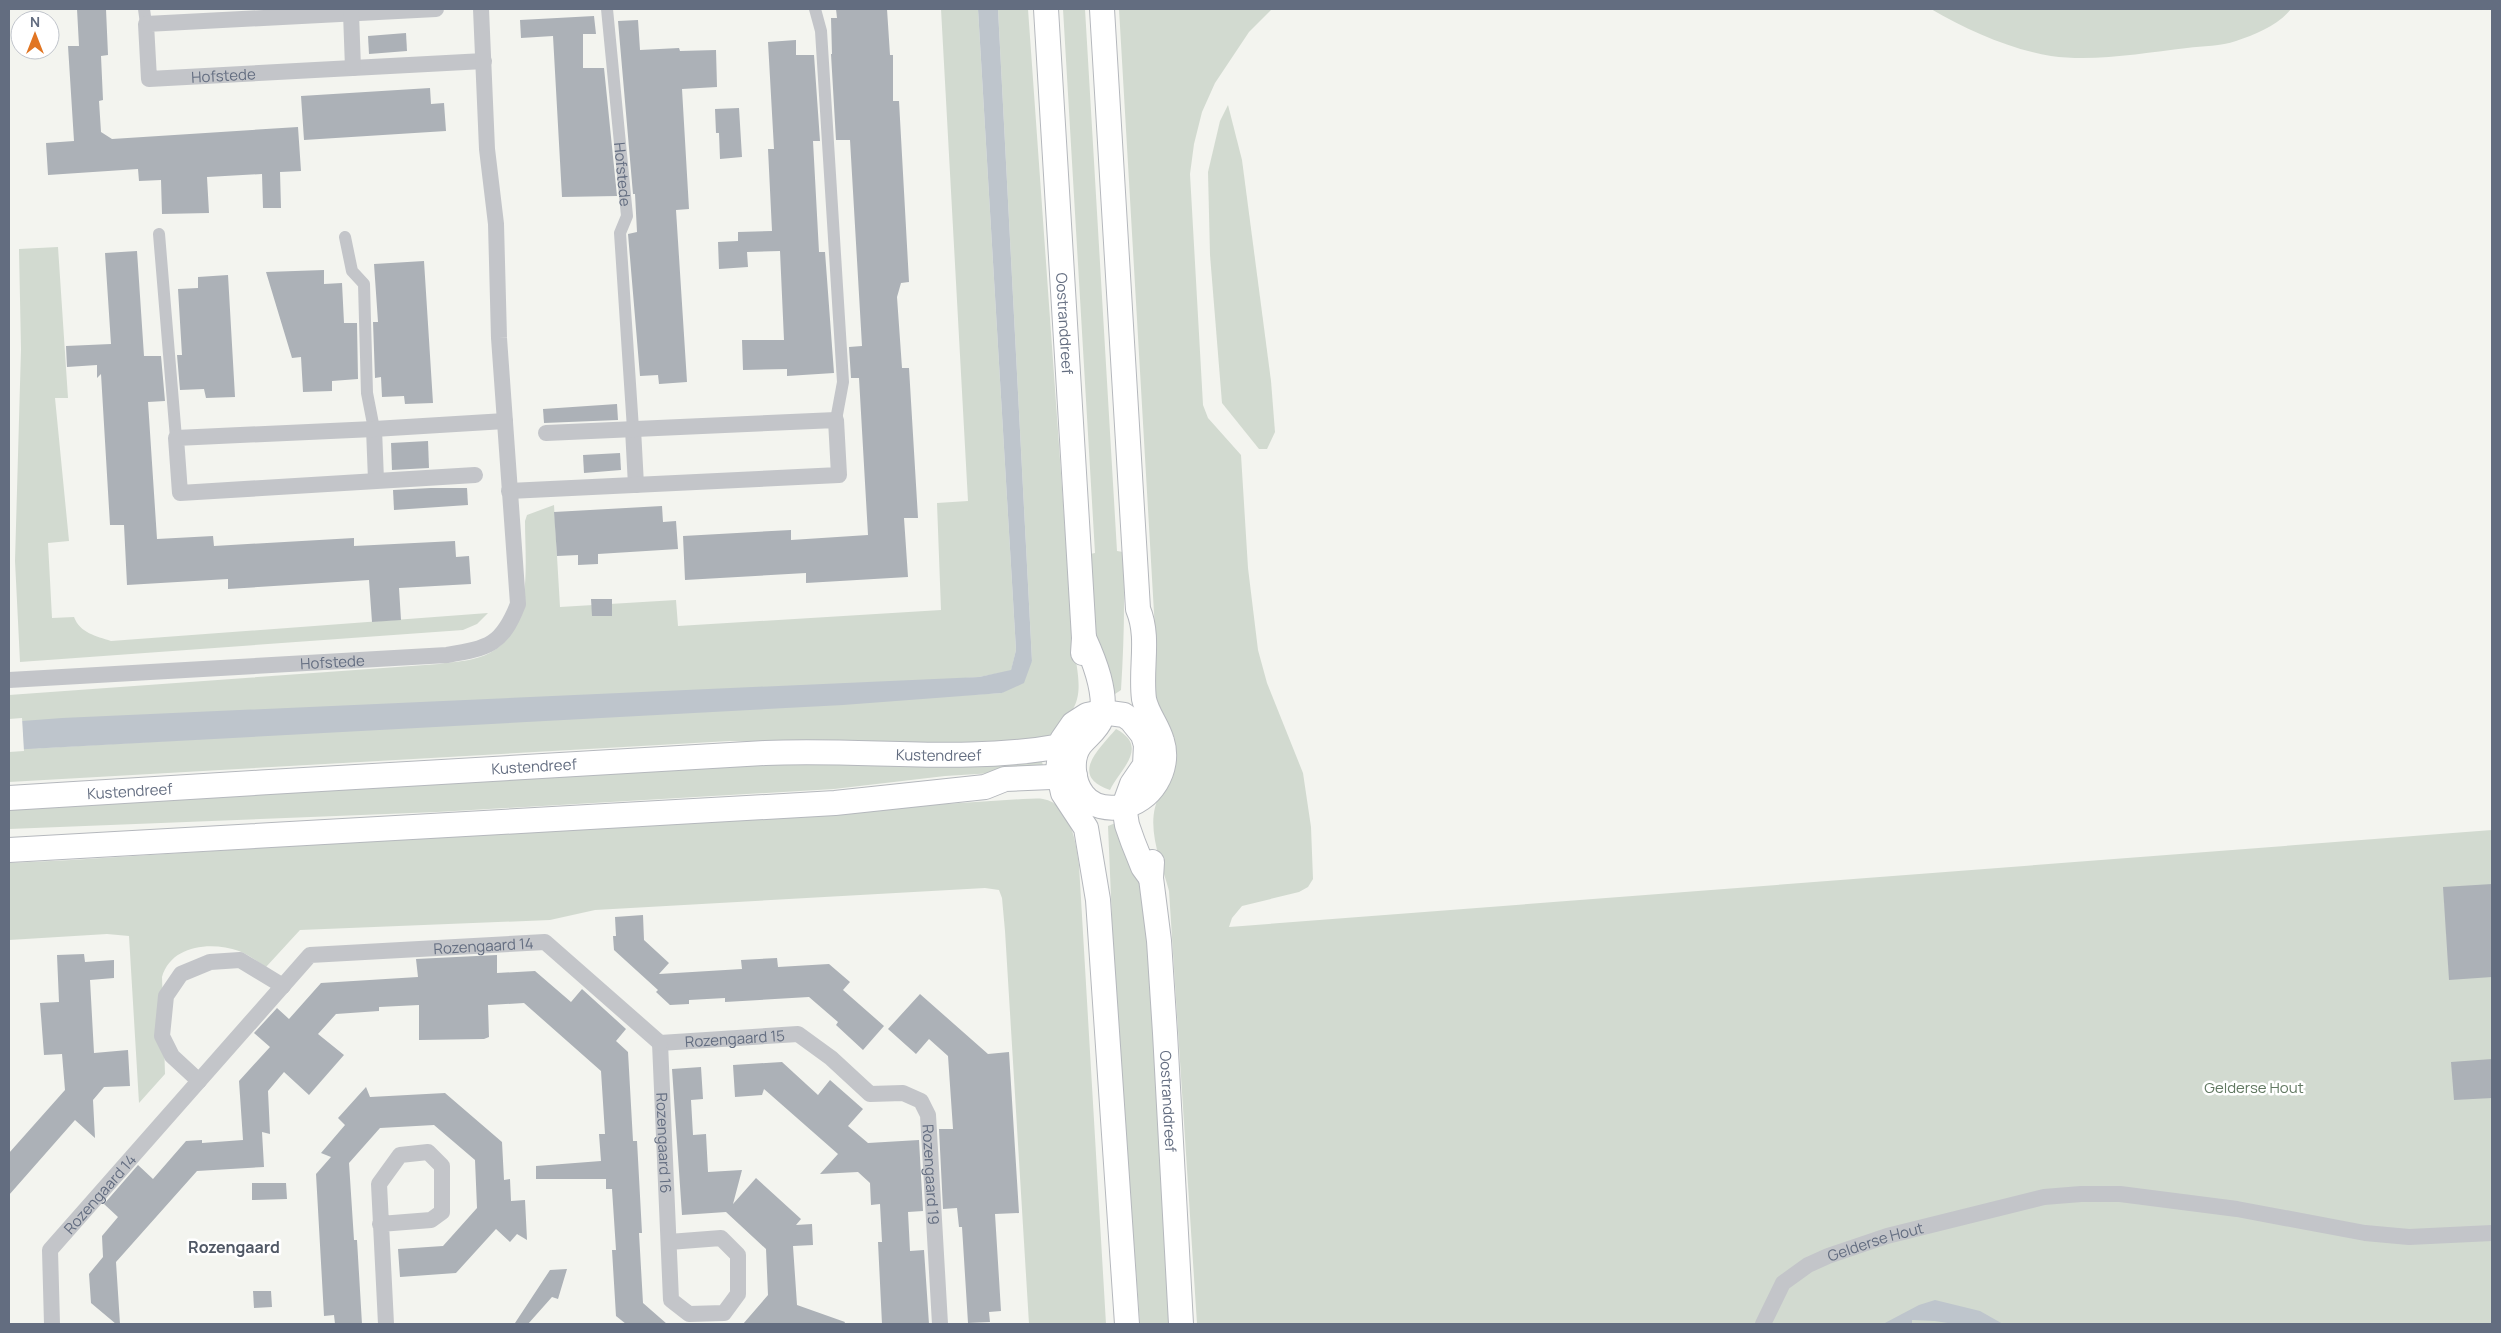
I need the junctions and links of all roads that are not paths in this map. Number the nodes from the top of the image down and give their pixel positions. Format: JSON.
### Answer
{"nodes":[{"id":1,"x":436,"y":9,"type":"edge"},
{"id":2,"x":481,"y":9,"type":"edge"},
{"id":3,"x":607,"y":9,"type":"edge"},
{"id":4,"x":815,"y":9,"type":"edge"},
{"id":5,"x":1046,"y":9,"type":"edge"},
{"id":6,"x":1102,"y":9,"type":"edge"},
{"id":7,"x":351,"y":11,"type":"edge"},
{"id":8,"x":145,"y":16,"type":"edge"},
{"id":9,"x":484,"y":61,"type":"junction"},
{"id":10,"x":353,"y":68,"type":"junction"},
{"id":11,"x":159,"y":234,"type":"dead end"},
{"id":12,"x":345,"y":237,"type":"dead end"},
{"id":13,"x":836,"y":420,"type":"junction"},
{"id":14,"x":505,"y":421,"type":"junction"},
{"id":15,"x":633,"y":429,"type":"junction"},
{"id":16,"x":374,"y":430,"type":"junction"},
{"id":17,"x":546,"y":433,"type":"dead end"},
{"id":18,"x":176,"y":438,"type":"junction"},
{"id":19,"x":475,"y":475,"type":"dead end"},
{"id":20,"x":376,"y":480,"type":"junction"},
{"id":21,"x":636,"y":485,"type":"junction"},
{"id":22,"x":510,"y":491,"type":"junction"},
{"id":23,"x":9,"y":680,"type":"edge"},
{"id":24,"x":1095,"y":713,"type":"junction"},
{"id":25,"x":1139,"y":715,"type":"junction"},
{"id":26,"x":1061,"y":746,"type":"junction"},
{"id":27,"x":1065,"y":781,"type":"junction"},
{"id":28,"x":9,"y":798,"type":"edge"},
{"id":29,"x":1132,"y":803,"type":"junction"},
{"id":30,"x":1090,"y":812,"type":"junction"},
{"id":31,"x":9,"y":850,"type":"edge"},
{"id":32,"x":283,"y":986,"type":"junction"},
{"id":33,"x":660,"y":1042,"type":"junction"},
{"id":34,"x":831,"y":1058,"type":"joint"},
{"id":35,"x":199,"y":1081,"type":"junction"},
{"id":36,"x":380,"y":1224,"type":"junction"},
{"id":37,"x":2492,"y":1233,"type":"edge"},
{"id":38,"x":669,"y":1242,"type":"junction"},
{"id":39,"x":52,"y":1324,"type":"edge"},
{"id":40,"x":386,"y":1324,"type":"edge"},
{"id":41,"x":940,"y":1324,"type":"edge"},
{"id":42,"x":1127,"y":1324,"type":"edge"},
{"id":43,"x":1181,"y":1324,"type":"edge"},
{"id":44,"x":1763,"y":1324,"type":"edge"}],
"edges":[{"from":1,"to":7,"type":"street","name":"Hofstede"},
{"from":2,"to":9,"type":"street","name":"Hofstede"},
{"from":3,"to":15,"type":"street","name":"Hofstede"},
{"from":4,"to":13,"type":"street"},
{"from":5,"to":24,"type":"main road","name":"Oostranddreef"},
{"from":6,"to":25,"type":"main road"},
{"from":7,"to":8,"type":"street","name":"Hofstede"},
{"from":7,"to":10,"type":"street"},
{"from":8,"to":10,"type":"street","name":"Hofstede"},
{"from":9,"to":10,"type":"street","name":"Hofstede"},
{"from":9,"to":14,"type":"street","name":"Hofstede"},
{"from":11,"to":18,"type":"street"},
{"from":12,"to":16,"type":"street"},
{"from":13,"to":15,"type":"street"},
{"from":13,"to":21,"type":"street"},
{"from":14,"to":16,"type":"street"},
{"from":14,"to":22,"type":"street","name":"Hofstede"},
{"from":15,"to":17,"type":"street"},
{"from":15,"to":21,"type":"street","name":"Hofstede"},
{"from":16,"to":18,"type":"street"},
{"from":16,"to":20,"type":"street"},
{"from":18,"to":20,"type":"street"},
{"from":19,"to":20,"type":"street"},
{"from":21,"to":22,"type":"street"},
{"from":22,"to":23,"type":"street","name":"Hofstede"},
{"from":24,"to":25,"type":"main road"},
{"from":24,"to":26,"type":"main road"},
{"from":24,"to":27,"type":"main road"},
{"from":25,"to":29,"type":"main road"},
{"from":26,"to":27,"type":"main road"},
{"from":26,"to":28,"type":"main road","name":"Kustendreef"},
{"from":27,"to":30,"type":"main road"},
{"from":27,"to":31,"type":"main road"},
{"from":29,"to":30,"type":"main road"},
{"from":29,"to":43,"type":"main road","name":"Oostranddreef"},
{"from":30,"to":42,"type":"main road"},
{"from":32,"to":33,"type":"street","name":"Rozengaard 14"},
{"from":32,"to":35,"type":"street","name":"Rozengaard 14"},
{"from":32,"to":35,"type":"street"},
{"from":33,"to":34,"type":"street","name":"Rozengaard 15"},
{"from":33,"to":38,"type":"street","name":"Rozengaard 16"},
{"from":34,"to":41,"type":"street","name":"Rozengaard 19"},
{"from":35,"to":39,"type":"street","name":"Rozengaard 14"},
{"from":36,"to":36,"type":"street"},
{"from":36,"to":40,"type":"street"},
{"from":37,"to":44,"type":"street","name":"Gelderse Hout"},
{"from":38,"to":38,"type":"street","name":"Rozengaard 16"}]}
